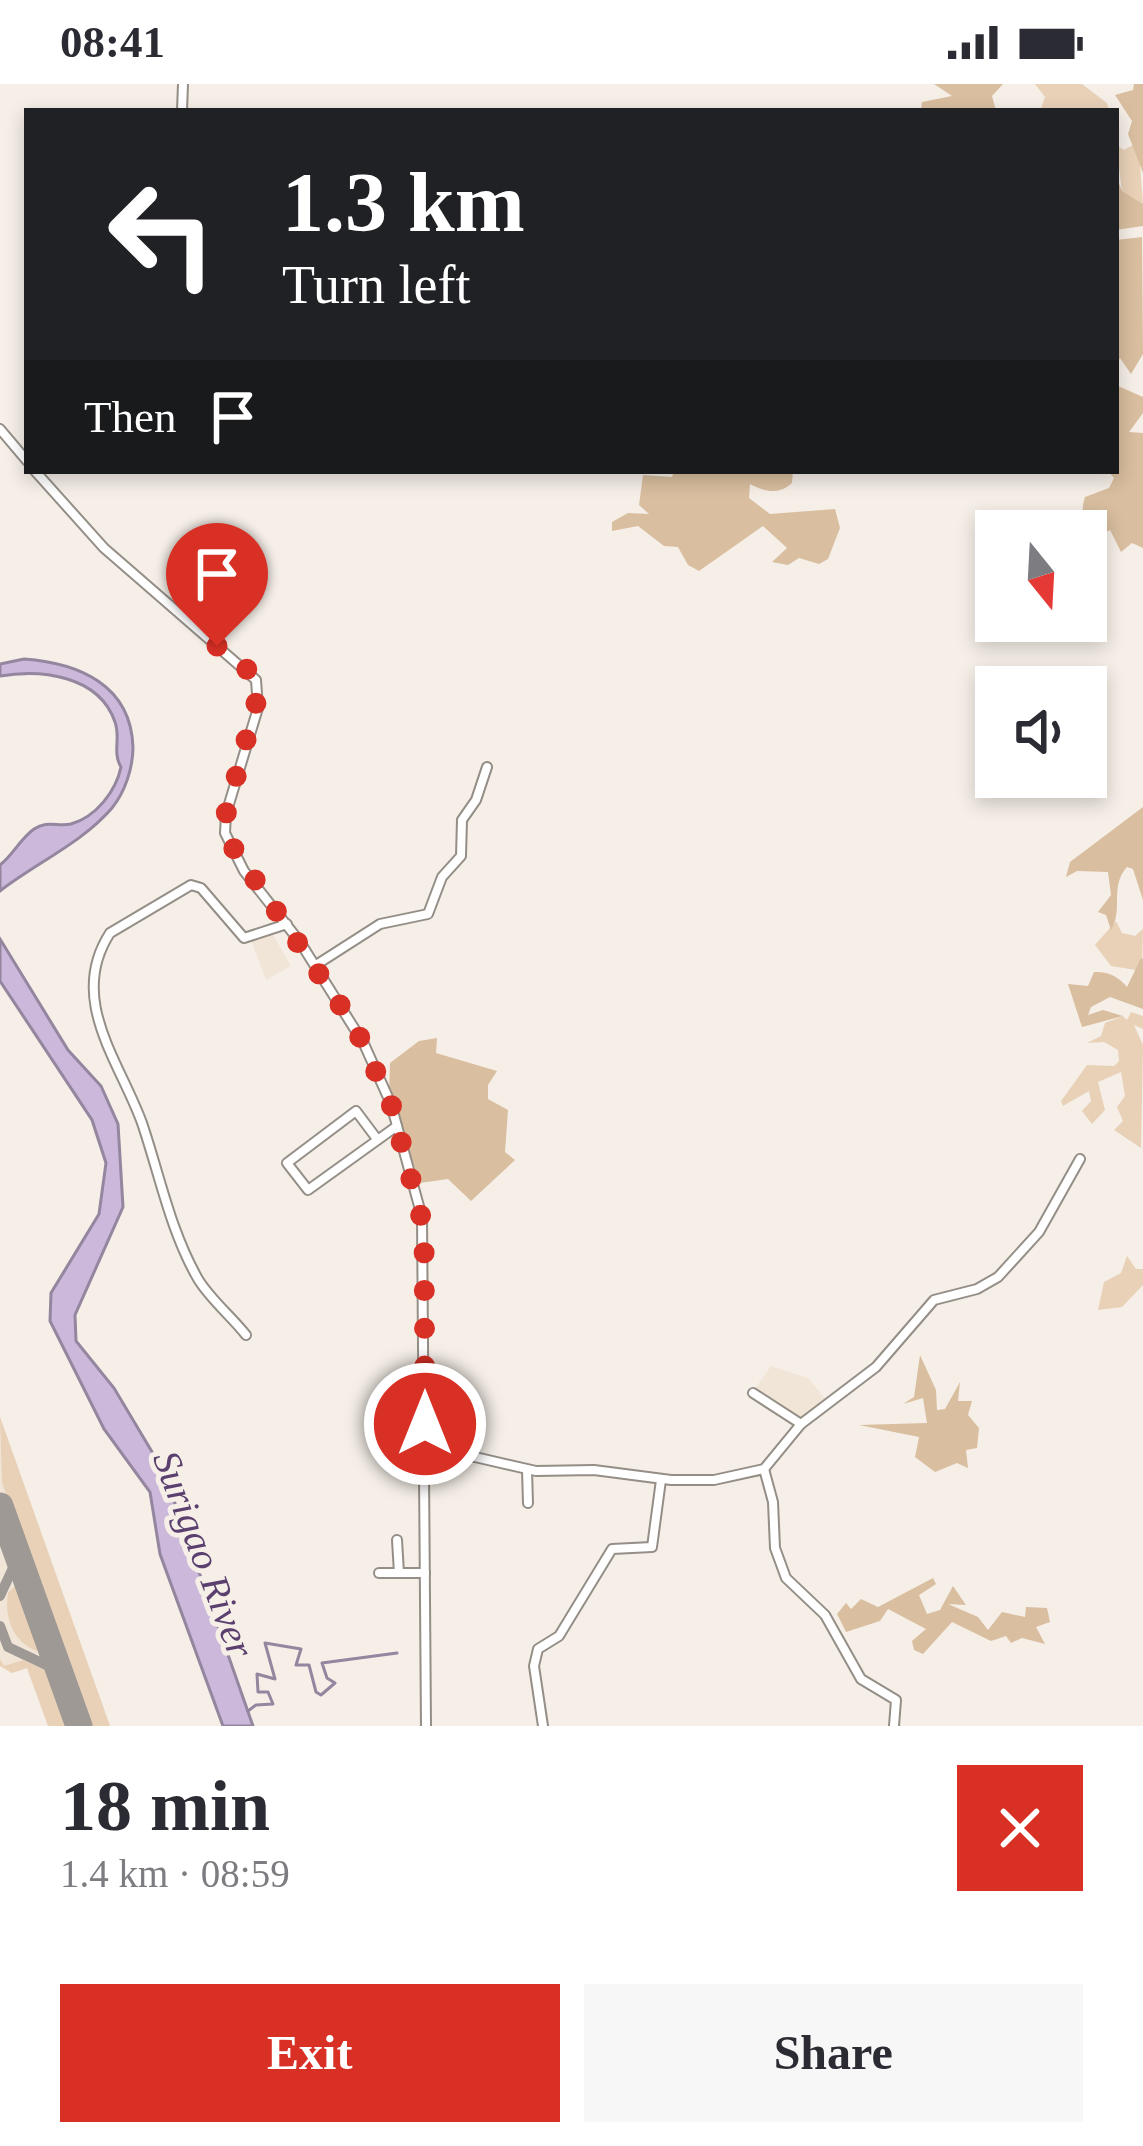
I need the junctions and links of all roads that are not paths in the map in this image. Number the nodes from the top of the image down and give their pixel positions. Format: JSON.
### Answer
{"nodes":[{"id":1,"x":0,"y":429,"type":"edge"},
{"id":2,"x":24,"y":457,"type":"edge"},
{"id":3,"x":38,"y":474,"type":"edge"},
{"id":4,"x":487,"y":767,"type":"dead end"},
{"id":5,"x":287,"y":924,"type":"junction"},
{"id":6,"x":316,"y":965,"type":"junction"},
{"id":7,"x":398,"y":1125,"type":"junction"},
{"id":8,"x":377,"y":1139,"type":"junction"},
{"id":9,"x":1080,"y":1159,"type":"dead end"},
{"id":10,"x":246,"y":1335,"type":"dead end"},
{"id":11,"x":753,"y":1393,"type":"dead end"},
{"id":12,"x":802,"y":1424,"type":"junction"},
{"id":13,"x":425,"y":1455,"type":"junction"},
{"id":14,"x":764,"y":1468,"type":"junction"},
{"id":15,"x":527,"y":1470,"type":"junction"},
{"id":16,"x":661,"y":1480,"type":"junction"},
{"id":17,"x":528,"y":1503,"type":"dead end"},
{"id":18,"x":397,"y":1540,"type":"dead end"},
{"id":19,"x":379,"y":1573,"type":"dead end"},
{"id":20,"x":399,"y":1573,"type":"junction"},
{"id":21,"x":425,"y":1573,"type":"junction"},
{"id":22,"x":426,"y":1726,"type":"edge"},
{"id":23,"x":543,"y":1726,"type":"edge"},
{"id":24,"x":894,"y":1726,"type":"edge"}],
"edges":[{"from":1,"to":2,"type":"street"},
{"from":3,"to":5,"type":"street"},
{"from":4,"to":6,"type":"street"},
{"from":5,"to":6,"type":"street"},
{"from":5,"to":10,"type":"street"},
{"from":6,"to":7,"type":"street"},
{"from":7,"to":8,"type":"street"},
{"from":7,"to":13,"type":"street"},
{"from":8,"to":8,"type":"street"},
{"from":9,"to":12,"type":"street"},
{"from":11,"to":12,"type":"street"},
{"from":12,"to":14,"type":"street"},
{"from":13,"to":15,"type":"street"},
{"from":13,"to":21,"type":"street"},
{"from":14,"to":16,"type":"street"},
{"from":14,"to":24,"type":"street"},
{"from":15,"to":16,"type":"street"},
{"from":15,"to":17,"type":"street"},
{"from":16,"to":23,"type":"street"},
{"from":18,"to":20,"type":"street"},
{"from":19,"to":20,"type":"street"},
{"from":20,"to":21,"type":"street"},
{"from":21,"to":22,"type":"street"}]}
